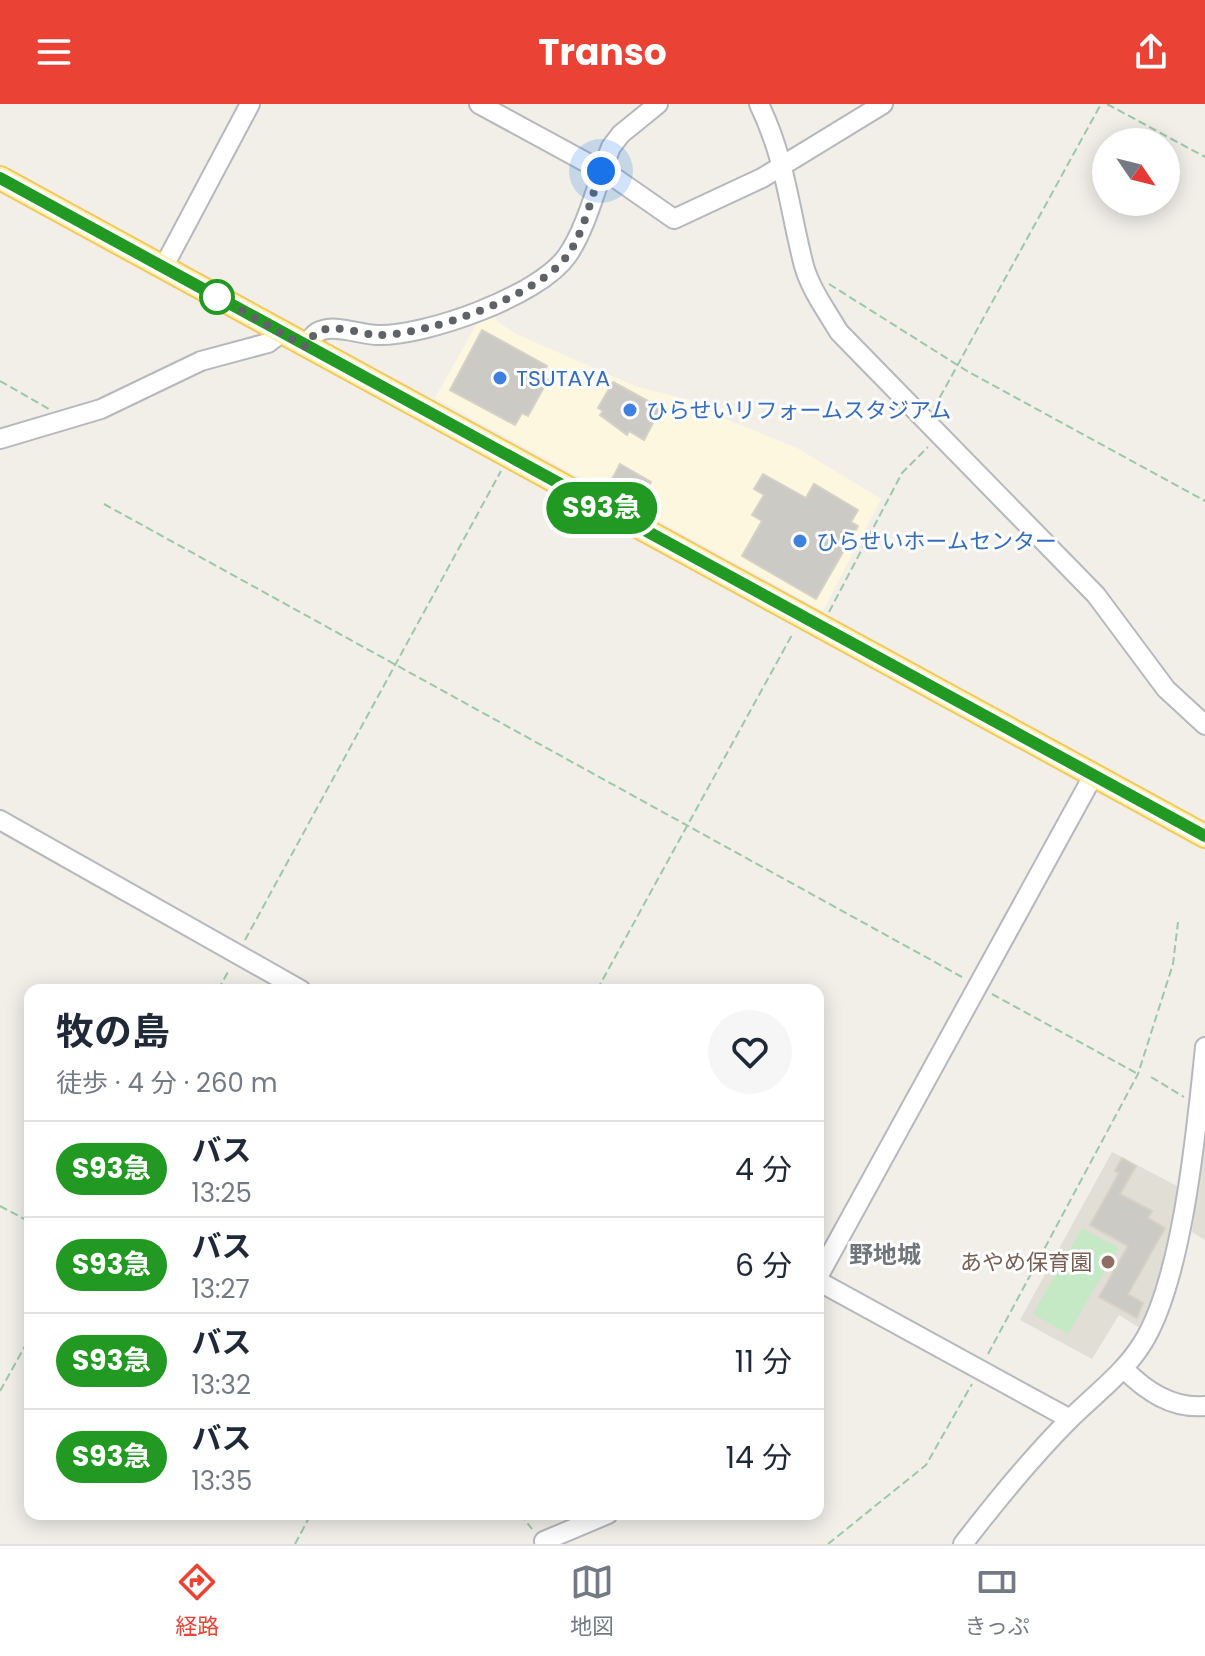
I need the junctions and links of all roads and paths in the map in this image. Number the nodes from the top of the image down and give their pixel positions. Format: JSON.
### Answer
{"nodes":[{"id":1,"x":250,"y":104,"type":"edge"},
{"id":2,"x":479,"y":104,"type":"edge"},
{"id":3,"x":658,"y":104,"type":"edge"},
{"id":4,"x":759,"y":104,"type":"edge"},
{"id":5,"x":883,"y":104,"type":"edge"},
{"id":6,"x":1101,"y":104,"type":"edge"},
{"id":7,"x":1107,"y":104,"type":"edge"},
{"id":8,"x":1205,"y":157,"type":"edge"},
{"id":9,"x":781,"y":164,"type":"junction"},
{"id":10,"x":601,"y":171,"type":"junction"},
{"id":11,"x":0,"y":178,"type":"edge"},
{"id":12,"x":164,"y":266,"type":"junction"},
{"id":13,"x":804,"y":266,"type":"junction"},
{"id":14,"x":281,"y":333,"type":"junction"},
{"id":15,"x":306,"y":347,"type":"junction"},
{"id":16,"x":958,"y":366,"type":"junction"},
{"id":17,"x":0,"y":381,"type":"edge"},
{"id":18,"x":927,"y":420,"type":"junction"},
{"id":19,"x":56,"y":424,"type":"junction"},
{"id":20,"x":941,"y":434,"type":"junction"},
{"id":21,"x":0,"y":439,"type":"edge"},
{"id":22,"x":509,"y":458,"type":"junction"},
{"id":23,"x":1205,"y":501,"type":"edge"},
{"id":24,"x":104,"y":504,"type":"dead end"},
{"id":25,"x":811,"y":622,"type":"junction"},
{"id":26,"x":398,"y":664,"type":"junction"},
{"id":27,"x":1205,"y":725,"type":"edge"},
{"id":28,"x":1093,"y":776,"type":"junction"},
{"id":29,"x":0,"y":820,"type":"edge"},
{"id":30,"x":687,"y":827,"type":"junction"},
{"id":31,"x":1205,"y":836,"type":"edge"},
{"id":32,"x":1178,"y":922,"type":"dead end"},
{"id":33,"x":237,"y":954,"type":"junction"},
{"id":34,"x":221,"y":984,"type":"edge"},
{"id":35,"x":290,"y":984,"type":"edge"},
{"id":36,"x":600,"y":984,"type":"edge"},
{"id":37,"x":978,"y":986,"type":"junction"},
{"id":38,"x":1205,"y":1047,"type":"edge"},
{"id":39,"x":1138,"y":1074,"type":"junction"},
{"id":40,"x":1151,"y":1077,"type":"dead end"},
{"id":41,"x":1199,"y":1107,"type":"junction"},
{"id":42,"x":0,"y":1206,"type":"edge"},
{"id":43,"x":24,"y":1219,"type":"edge"},
{"id":44,"x":824,"y":1268,"type":"edge"},
{"id":45,"x":824,"y":1282,"type":"edge"},
{"id":46,"x":24,"y":1348,"type":"edge"},
{"id":47,"x":1124,"y":1369,"type":"junction"},
{"id":48,"x":980,"y":1370,"type":"junction"},
{"id":49,"x":0,"y":1391,"type":"edge"},
{"id":50,"x":1205,"y":1406,"type":"edge"},
{"id":51,"x":1070,"y":1419,"type":"junction"},
{"id":52,"x":308,"y":1520,"type":"edge"},
{"id":53,"x":525,"y":1520,"type":"edge"},
{"id":54,"x":594,"y":1520,"type":"edge"},
{"id":55,"x":544,"y":1541,"type":"joint"},
{"id":56,"x":964,"y":1542,"type":"edge"},
{"id":57,"x":295,"y":1544,"type":"edge"},
{"id":58,"x":828,"y":1544,"type":"edge"}],
"edges":[{"from":1,"to":12,"type":"street"},
{"from":2,"to":10,"type":"street"},
{"from":3,"to":10,"type":"street"},
{"from":4,"to":9,"type":"street"},
{"from":5,"to":9,"type":"street"},
{"from":6,"to":16,"type":"path"},
{"from":7,"to":8,"type":"path"},
{"from":9,"to":10,"type":"street"},
{"from":9,"to":13,"type":"street"},
{"from":10,"to":15,"type":"street"},
{"from":11,"to":12,"type":"main road"},
{"from":12,"to":14,"type":"main road"},
{"from":13,"to":16,"type":"path"},
{"from":13,"to":18,"type":"street"},
{"from":14,"to":15,"type":"main road"},
{"from":14,"to":19,"type":"street"},
{"from":15,"to":22,"type":"main road"},
{"from":16,"to":18,"type":"path"},
{"from":16,"to":23,"type":"path"},
{"from":17,"to":19,"type":"path"},
{"from":18,"to":20,"type":"street"},
{"from":19,"to":21,"type":"street"},
{"from":20,"to":25,"type":"path"},
{"from":20,"to":27,"type":"street"},
{"from":22,"to":25,"type":"main road"},
{"from":22,"to":26,"type":"path"},
{"from":24,"to":26,"type":"path"},
{"from":25,"to":28,"type":"main road"},
{"from":25,"to":30,"type":"path"},
{"from":26,"to":30,"type":"path"},
{"from":26,"to":33,"type":"path"},
{"from":28,"to":31,"type":"main road"},
{"from":28,"to":37,"type":"street"},
{"from":29,"to":33,"type":"street"},
{"from":30,"to":36,"type":"path"},
{"from":30,"to":37,"type":"path"},
{"from":32,"to":39,"type":"path"},
{"from":33,"to":34,"type":"path"},
{"from":33,"to":35,"type":"street"},
{"from":37,"to":39,"type":"path"},
{"from":37,"to":44,"type":"street"},
{"from":38,"to":41,"type":"street"},
{"from":39,"to":48,"type":"path"},
{"from":40,"to":41,"type":"path"},
{"from":41,"to":47,"type":"street"},
{"from":42,"to":43,"type":"path"},
{"from":45,"to":48,"type":"street"},
{"from":46,"to":49,"type":"path"},
{"from":47,"to":50,"type":"street"},
{"from":47,"to":51,"type":"street"},
{"from":48,"to":51,"type":"street"},
{"from":48,"to":58,"type":"path"},
{"from":51,"to":56,"type":"street"},
{"from":52,"to":57,"type":"path"},
{"from":53,"to":55,"type":"path"},
{"from":54,"to":55,"type":"street"}]}
